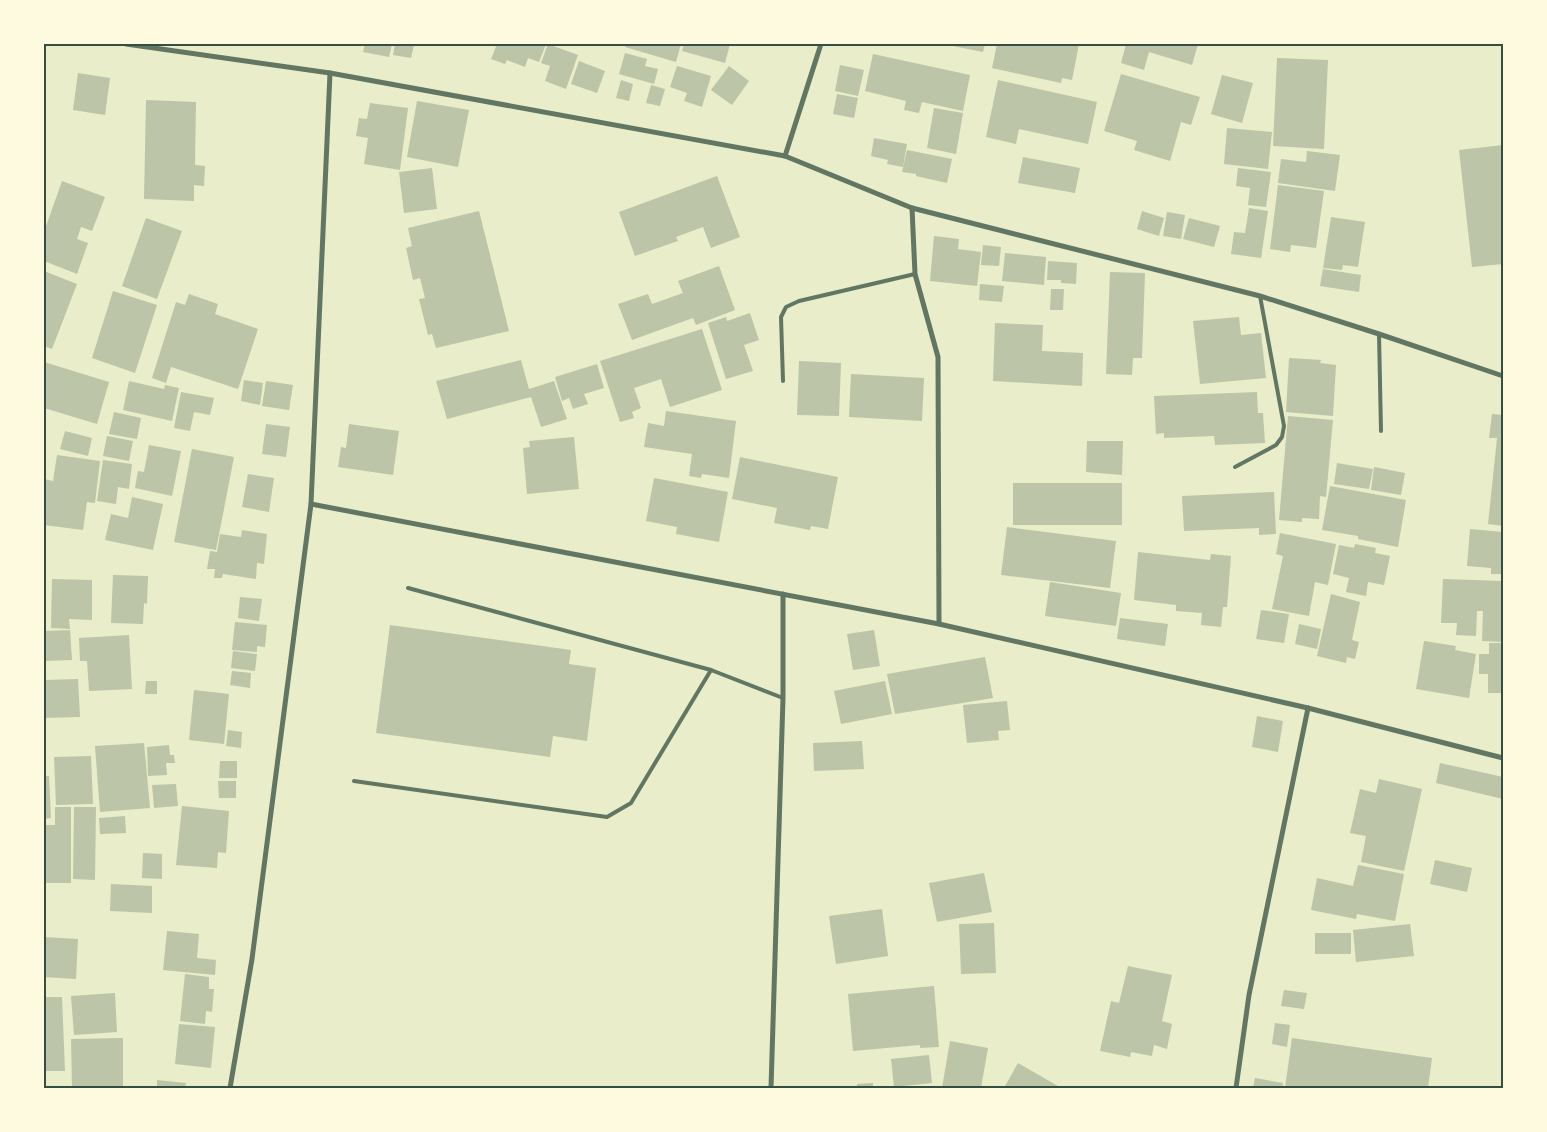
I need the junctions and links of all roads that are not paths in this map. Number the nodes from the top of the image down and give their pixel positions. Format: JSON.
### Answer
{"nodes":[{"id":1,"x":126,"y":44,"type":"edge"},
{"id":2,"x":821,"y":44,"type":"edge"},
{"id":3,"x":330,"y":73,"type":"junction"},
{"id":4,"x":785,"y":156,"type":"junction"},
{"id":5,"x":912,"y":208,"type":"junction"},
{"id":6,"x":915,"y":274,"type":"junction"},
{"id":7,"x":1260,"y":296,"type":"junction"},
{"id":8,"x":1379,"y":334,"type":"junction"},
{"id":9,"x":1503,"y":376,"type":"edge"},
{"id":10,"x":783,"y":381,"type":"dead end"},
{"id":11,"x":1381,"y":432,"type":"dead end"},
{"id":12,"x":1235,"y":467,"type":"dead end"},
{"id":13,"x":311,"y":504,"type":"junction"},
{"id":14,"x":408,"y":588,"type":"dead end"},
{"id":15,"x":783,"y":594,"type":"junction"},
{"id":16,"x":939,"y":624,"type":"junction"},
{"id":17,"x":711,"y":670,"type":"junction"},
{"id":18,"x":783,"y":698,"type":"junction"},
{"id":19,"x":1308,"y":708,"type":"junction"},
{"id":20,"x":1503,"y":758,"type":"edge"},
{"id":21,"x":354,"y":781,"type":"dead end"},
{"id":22,"x":230,"y":1088,"type":"edge"},
{"id":23,"x":771,"y":1088,"type":"edge"},
{"id":24,"x":1236,"y":1088,"type":"edge"}],
"edges":[{"from":1,"to":3,"type":"street"},
{"from":2,"to":4,"type":"street"},
{"from":3,"to":4,"type":"street"},
{"from":3,"to":13,"type":"street"},
{"from":4,"to":5,"type":"street"},
{"from":5,"to":6,"type":"street"},
{"from":5,"to":7,"type":"street"},
{"from":6,"to":10,"type":"lane"},
{"from":6,"to":16,"type":"street"},
{"from":7,"to":8,"type":"street"},
{"from":7,"to":12,"type":"lane"},
{"from":8,"to":9,"type":"street"},
{"from":8,"to":11,"type":"lane"},
{"from":13,"to":15,"type":"street"},
{"from":13,"to":22,"type":"street"},
{"from":14,"to":17,"type":"lane"},
{"from":15,"to":16,"type":"street"},
{"from":15,"to":18,"type":"street"},
{"from":16,"to":19,"type":"street"},
{"from":17,"to":18,"type":"lane"},
{"from":17,"to":21,"type":"lane"},
{"from":18,"to":23,"type":"street"},
{"from":19,"to":20,"type":"street"},
{"from":19,"to":24,"type":"street"}]}
